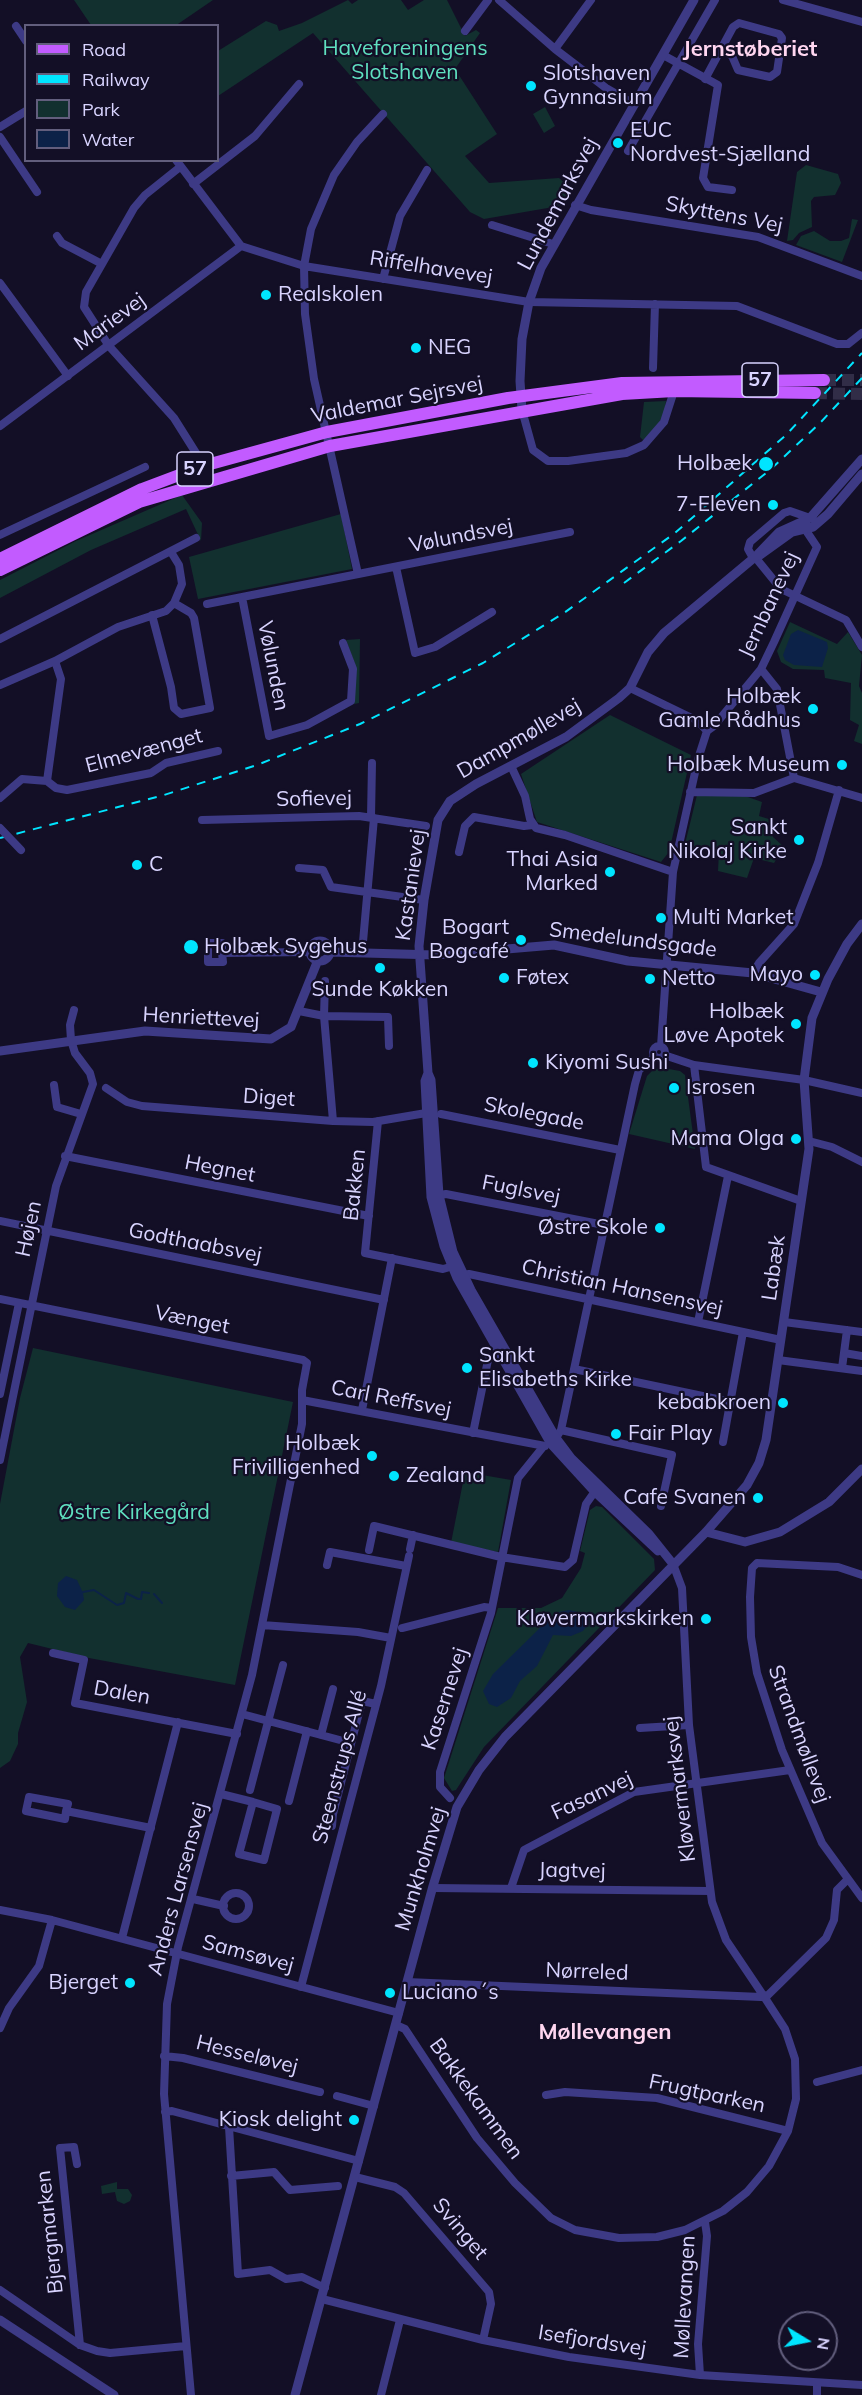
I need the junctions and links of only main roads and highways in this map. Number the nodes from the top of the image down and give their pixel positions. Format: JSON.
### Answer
{"nodes":[{"id":1,"x":824,"y":380,"type":"tunnel mouth"},
{"id":2,"x":815,"y":393,"type":"tunnel mouth"},
{"id":3,"x":0,"y":559,"type":"edge"},
{"id":4,"x":0,"y":570,"type":"edge"}],
"edges":[{"from":1,"to":3,"type":"main road","name":"Valdemar Sejrsvej","number":"57"},
{"from":2,"to":4,"type":"main road","name":"Valdemar Sejrsvej","number":"57"}]}
